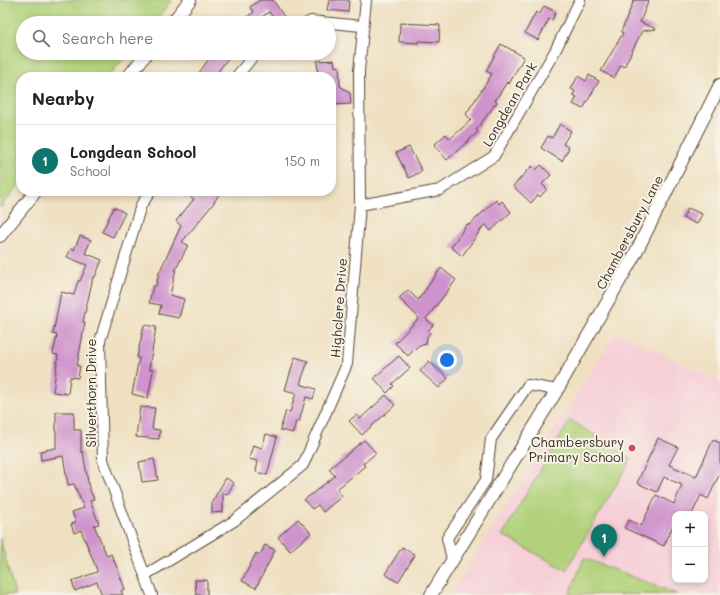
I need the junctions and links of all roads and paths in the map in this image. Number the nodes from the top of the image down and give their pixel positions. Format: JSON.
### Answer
{"nodes":[{"id":1,"x":190,"y":0,"type":"edge"},
{"id":2,"x":366,"y":0,"type":"edge"},
{"id":3,"x":580,"y":0,"type":"edge"},
{"id":4,"x":177,"y":16,"type":"edge"},
{"id":5,"x":336,"y":23,"type":"edge"},
{"id":6,"x":362,"y":26,"type":"junction"},
{"id":7,"x":141,"y":60,"type":"edge"},
{"id":8,"x":250,"y":60,"type":"edge"},
{"id":9,"x":132,"y":72,"type":"edge"},
{"id":10,"x":240,"y":72,"type":"edge"},
{"id":11,"x":720,"y":85,"type":"edge"},
{"id":12,"x":32,"y":196,"type":"edge"},
{"id":13,"x":147,"y":196,"type":"edge"},
{"id":14,"x":360,"y":205,"type":"junction"},
{"id":15,"x":0,"y":236,"type":"edge"},
{"id":16,"x":557,"y":390,"type":"junction"},
{"id":17,"x":452,"y":559,"type":"junction"},
{"id":18,"x":145,"y":574,"type":"junction"},
{"id":19,"x":152,"y":595,"type":"edge"},
{"id":20,"x":430,"y":595,"type":"edge"}],
"edges":[{"from":1,"to":4,"type":"street"},
{"from":2,"to":6,"type":"street","name":"Highclere Drive"},
{"from":3,"to":14,"type":"street","name":"Longdean Park"},
{"from":5,"to":6,"type":"street"},
{"from":6,"to":14,"type":"street","name":"Highclere Drive"},
{"from":7,"to":9,"type":"street"},
{"from":8,"to":10,"type":"street"},
{"from":11,"to":16,"type":"street","name":"Chambersbury Lane"},
{"from":12,"to":15,"type":"street"},
{"from":13,"to":18,"type":"street","name":"Silverthorn Drive"},
{"from":14,"to":18,"type":"street","name":"Highclere Drive"},
{"from":16,"to":17,"type":"street","name":"Chambersbury Lane"},
{"from":16,"to":17,"type":"street"},
{"from":17,"to":20,"type":"street","name":"Chambersbury Lane"},
{"from":18,"to":19,"type":"street","name":"Silverthorn Drive"}]}
